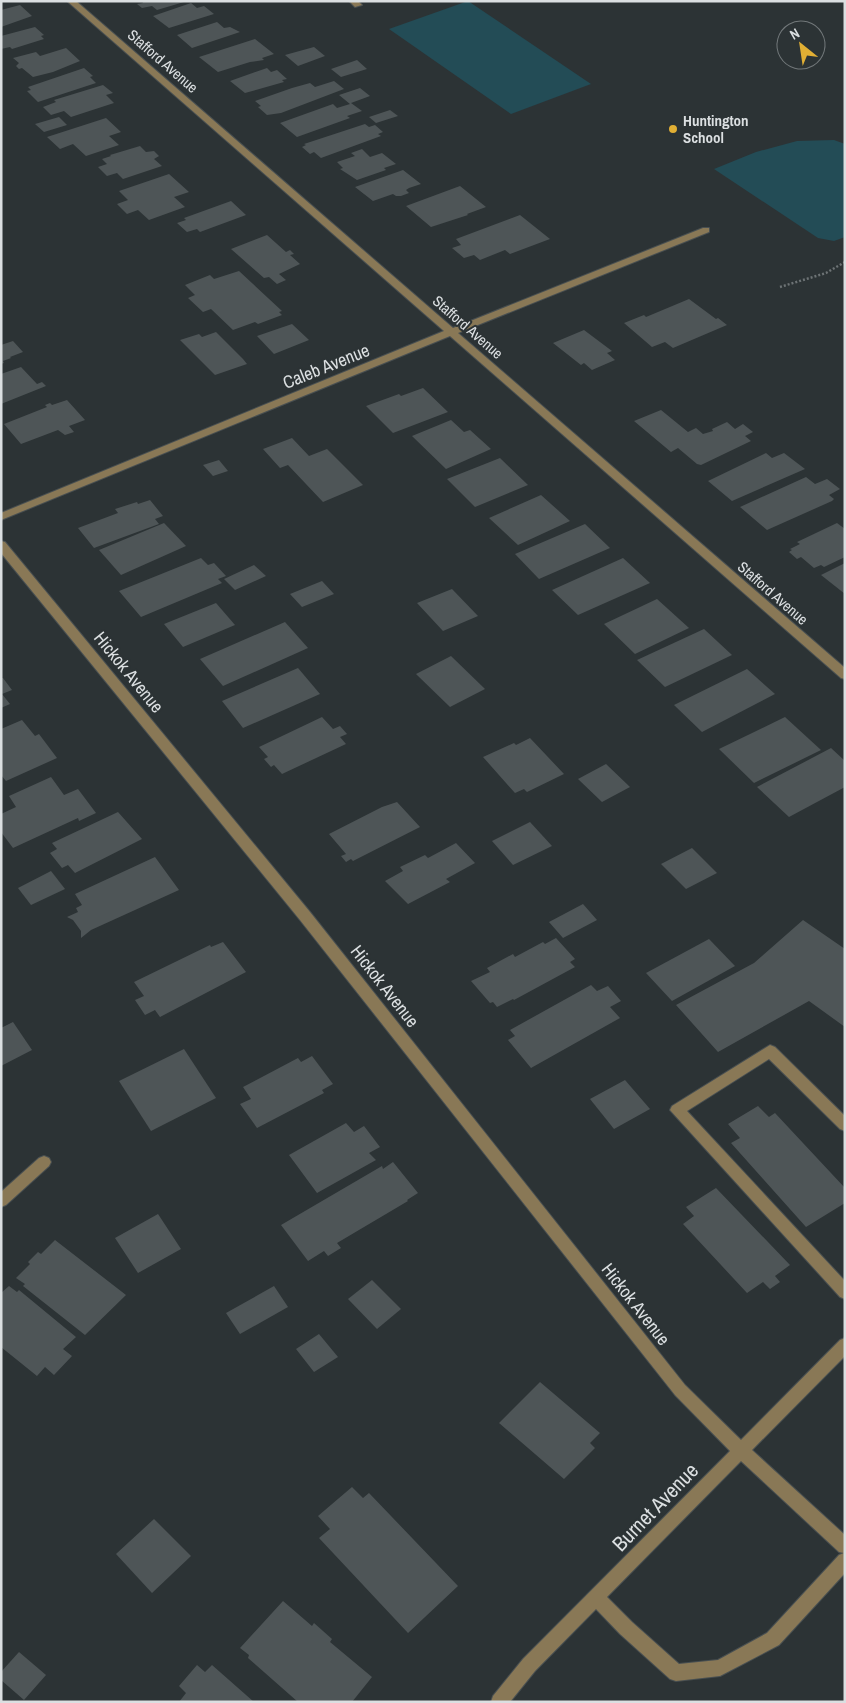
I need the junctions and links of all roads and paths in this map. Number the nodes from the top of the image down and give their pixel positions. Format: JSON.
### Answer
{"nodes":[{"id":1,"x":71,"y":1,"type":"edge"},
{"id":2,"x":706,"y":230,"type":"dead end"},
{"id":3,"x":845,"y":262,"type":"edge"},
{"id":4,"x":780,"y":288,"type":"dead end"},
{"id":5,"x":452,"y":332,"type":"junction"},
{"id":6,"x":1,"y":517,"type":"edge"},
{"id":7,"x":1,"y":545,"type":"edge"},
{"id":8,"x":845,"y":676,"type":"edge"},
{"id":9,"x":845,"y":1125,"type":"edge"},
{"id":10,"x":44,"y":1162,"type":"dead end"},
{"id":11,"x":1,"y":1201,"type":"edge"},
{"id":12,"x":845,"y":1292,"type":"edge"},
{"id":13,"x":845,"y":1345,"type":"edge"},
{"id":14,"x":740,"y":1450,"type":"junction"},
{"id":15,"x":845,"y":1546,"type":"edge"},
{"id":16,"x":845,"y":1561,"type":"edge"},
{"id":17,"x":596,"y":1597,"type":"junction"},
{"id":18,"x":499,"y":1702,"type":"edge"}],
"edges":[{"from":1,"to":5,"type":"street","name":"Stafford Avenue"},
{"from":2,"to":5,"type":"street","name":"Caleb Avenue"},
{"from":3,"to":4,"type":"path"},
{"from":5,"to":6,"type":"street","name":"Caleb Avenue"},
{"from":5,"to":8,"type":"street","name":"Stafford Avenue"},
{"from":7,"to":14,"type":"street","name":"Hickok Avenue"},
{"from":9,"to":12,"type":"street"},
{"from":10,"to":11,"type":"street"},
{"from":13,"to":14,"type":"street","name":"Burnet Avenue"},
{"from":14,"to":15,"type":"street","name":"Hickok Avenue"},
{"from":14,"to":17,"type":"street","name":"Burnet Avenue"},
{"from":16,"to":17,"type":"street"},
{"from":17,"to":18,"type":"street","name":"Burnet Avenue"}]}
